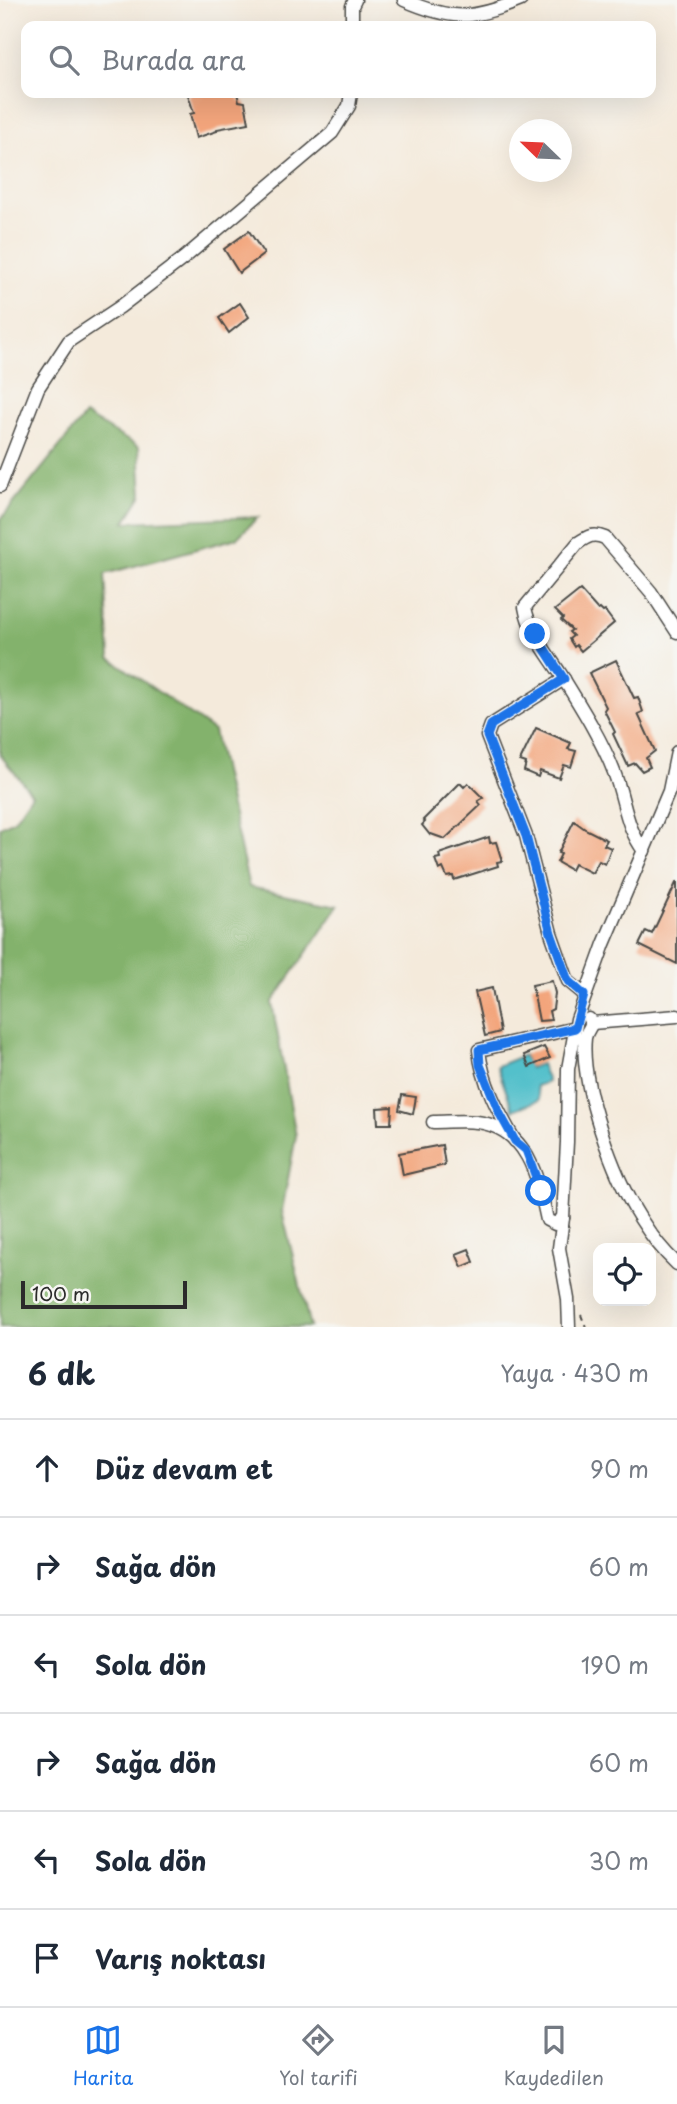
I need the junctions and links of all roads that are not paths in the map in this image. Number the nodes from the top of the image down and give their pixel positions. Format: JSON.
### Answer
{"nodes":[{"id":1,"x":355,"y":0,"type":"edge"},
{"id":2,"x":404,"y":0,"type":"edge"},
{"id":3,"x":521,"y":0,"type":"edge"},
{"id":4,"x":352,"y":21,"type":"edge"},
{"id":5,"x":350,"y":98,"type":"edge"},
{"id":6,"x":0,"y":485,"type":"edge"},
{"id":7,"x":677,"y":632,"type":"edge"},
{"id":8,"x":564,"y":679,"type":"junction"},
{"id":9,"x":677,"y":752,"type":"edge"},
{"id":10,"x":644,"y":851,"type":"junction"},
{"id":11,"x":584,"y":995,"type":"junction"},
{"id":12,"x":580,"y":1009,"type":"junction"},
{"id":13,"x":677,"y":1016,"type":"edge"},
{"id":14,"x":592,"y":1023,"type":"junction"},
{"id":15,"x":575,"y":1028,"type":"junction"},
{"id":16,"x":433,"y":1122,"type":"dead end"},
{"id":17,"x":515,"y":1141,"type":"junction"},
{"id":18,"x":563,"y":1218,"type":"junction"},
{"id":19,"x":677,"y":1264,"type":"edge"},
{"id":20,"x":569,"y":1327,"type":"edge"}],
"edges":[{"from":1,"to":4,"type":"street"},
{"from":2,"to":3,"type":"street"},
{"from":5,"to":6,"type":"street"},
{"from":7,"to":8,"type":"street"},
{"from":8,"to":10,"type":"street"},
{"from":8,"to":11,"type":"street"},
{"from":9,"to":10,"type":"street"},
{"from":10,"to":11,"type":"street"},
{"from":11,"to":12,"type":"street"},
{"from":12,"to":14,"type":"street"},
{"from":12,"to":15,"type":"street"},
{"from":13,"to":14,"type":"street"},
{"from":14,"to":19,"type":"street"},
{"from":15,"to":17,"type":"street"},
{"from":15,"to":18,"type":"street"},
{"from":16,"to":17,"type":"street"},
{"from":17,"to":18,"type":"street"},
{"from":18,"to":20,"type":"street"}]}
